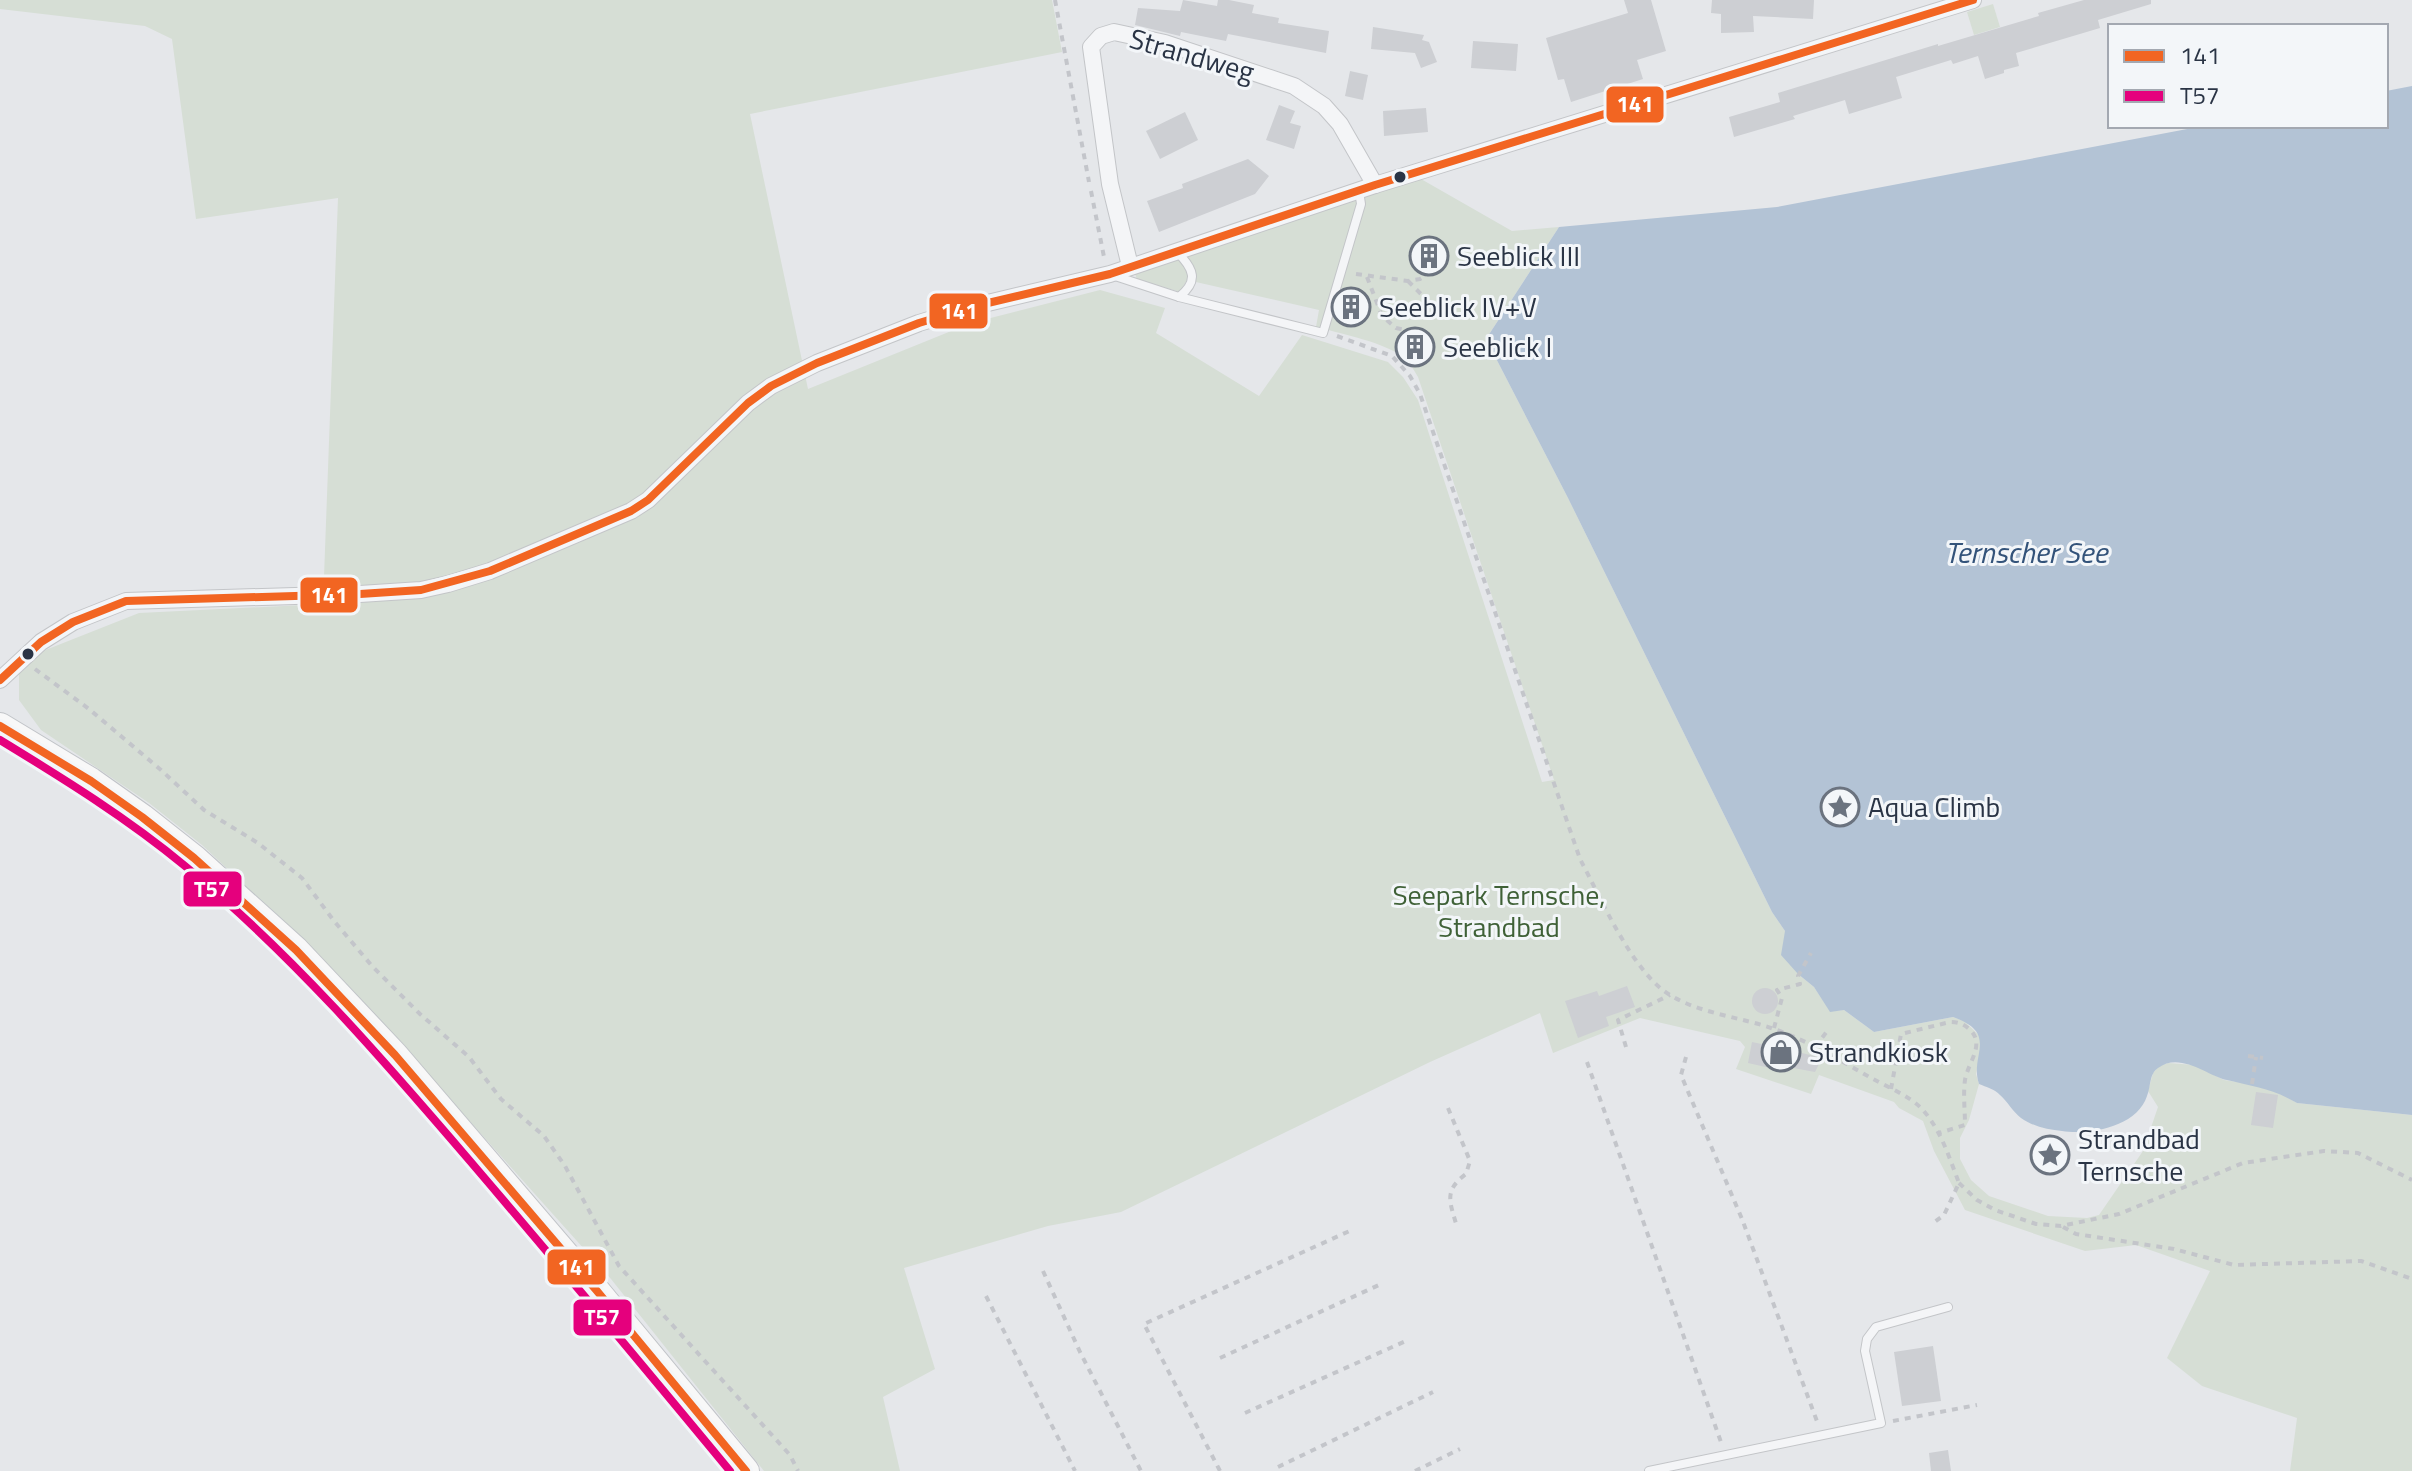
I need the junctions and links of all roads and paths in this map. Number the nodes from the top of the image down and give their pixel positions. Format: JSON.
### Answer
{"nodes":[{"id":1,"x":1055,"y":0,"type":"edge"},
{"id":2,"x":1973,"y":0,"type":"edge"},
{"id":3,"x":1367,"y":188,"type":"junction"},
{"id":4,"x":1176,"y":251,"type":"junction"},
{"id":5,"x":1444,"y":265,"type":"dead end"},
{"id":6,"x":1130,"y":266,"type":"junction"},
{"id":7,"x":1342,"y":270,"type":"junction"},
{"id":8,"x":1110,"y":274,"type":"junction"},
{"id":9,"x":1367,"y":277,"type":"junction"},
{"id":10,"x":1408,"y":281,"type":"junction"},
{"id":11,"x":1179,"y":297,"type":"junction"},
{"id":12,"x":1424,"y":297,"type":"dead end"},
{"id":13,"x":1323,"y":333,"type":"junction"},
{"id":14,"x":1433,"y":351,"type":"dead end"},
{"id":15,"x":21,"y":658,"type":"junction"},
{"id":16,"x":0,"y":680,"type":"edge"},
{"id":17,"x":0,"y":726,"type":"edge"},
{"id":18,"x":1811,"y":953,"type":"dead end"},
{"id":19,"x":1670,"y":995,"type":"junction"},
{"id":20,"x":1774,"y":1029,"type":"junction"},
{"id":21,"x":1828,"y":1030,"type":"dead end"},
{"id":22,"x":1626,"y":1047,"type":"dead end"},
{"id":23,"x":1815,"y":1047,"type":"junction"},
{"id":24,"x":2248,"y":1056,"type":"dead end"},
{"id":25,"x":1686,"y":1057,"type":"dead end"},
{"id":26,"x":2256,"y":1057,"type":"junction"},
{"id":27,"x":2263,"y":1058,"type":"dead end"},
{"id":28,"x":1587,"y":1062,"type":"dead end"},
{"id":29,"x":2252,"y":1084,"type":"dead end"},
{"id":30,"x":1891,"y":1089,"type":"junction"},
{"id":31,"x":1448,"y":1108,"type":"dead end"},
{"id":32,"x":1939,"y":1133,"type":"junction"},
{"id":33,"x":2412,"y":1180,"type":"edge"},
{"id":34,"x":1959,"y":1183,"type":"junction"},
{"id":35,"x":1932,"y":1224,"type":"dead end"},
{"id":36,"x":2061,"y":1226,"type":"junction"},
{"id":37,"x":1457,"y":1227,"type":"dead end"},
{"id":38,"x":1354,"y":1229,"type":"dead end"},
{"id":39,"x":1043,"y":1271,"type":"dead end"},
{"id":40,"x":2412,"y":1279,"type":"edge"},
{"id":41,"x":1381,"y":1284,"type":"dead end"},
{"id":42,"x":986,"y":1296,"type":"dead end"},
{"id":43,"x":1948,"y":1307,"type":"dead end"},
{"id":44,"x":1408,"y":1340,"type":"dead end"},
{"id":45,"x":1220,"y":1358,"type":"dead end"},
{"id":46,"x":1433,"y":1392,"type":"dead end"},
{"id":47,"x":1977,"y":1405,"type":"dead end"},
{"id":48,"x":1245,"y":1413,"type":"dead end"},
{"id":49,"x":1881,"y":1423,"type":"junction"},
{"id":50,"x":1823,"y":1436,"type":"junction"},
{"id":51,"x":1460,"y":1449,"type":"dead end"},
{"id":52,"x":1726,"y":1455,"type":"junction"},
{"id":53,"x":1278,"y":1467,"type":"dead end"},
{"id":54,"x":746,"y":1471,"type":"edge"},
{"id":55,"x":798,"y":1471,"type":"edge"},
{"id":56,"x":1075,"y":1471,"type":"edge"},
{"id":57,"x":1141,"y":1471,"type":"edge"},
{"id":58,"x":1220,"y":1471,"type":"edge"},
{"id":59,"x":1415,"y":1471,"type":"edge"},
{"id":60,"x":1649,"y":1471,"type":"edge"}],
"edges":[{"from":1,"to":8,"type":"path"},
{"from":2,"to":3,"type":"street"},
{"from":3,"to":4,"type":"street"},
{"from":3,"to":6,"type":"street","name":"Strandweg"},
{"from":3,"to":7,"type":"lane"},
{"from":4,"to":6,"type":"street"},
{"from":4,"to":11,"type":"lane"},
{"from":5,"to":10,"type":"path"},
{"from":6,"to":8,"type":"street"},
{"from":7,"to":9,"type":"path"},
{"from":7,"to":13,"type":"lane"},
{"from":8,"to":11,"type":"lane"},
{"from":8,"to":15,"type":"street"},
{"from":9,"to":10,"type":"path"},
{"from":9,"to":14,"type":"path"},
{"from":10,"to":12,"type":"path"},
{"from":11,"to":13,"type":"lane"},
{"from":13,"to":19,"type":"path"},
{"from":15,"to":16,"type":"street"},
{"from":15,"to":55,"type":"path"},
{"from":17,"to":54,"type":"main road"},
{"from":18,"to":20,"type":"path"},
{"from":19,"to":20,"type":"path"},
{"from":19,"to":22,"type":"path"},
{"from":20,"to":23,"type":"path"},
{"from":21,"to":23,"type":"path"},
{"from":23,"to":30,"type":"path"},
{"from":24,"to":26,"type":"path"},
{"from":25,"to":50,"type":"path"},
{"from":26,"to":27,"type":"path"},
{"from":26,"to":29,"type":"path"},
{"from":28,"to":52,"type":"path"},
{"from":30,"to":32,"type":"path"},
{"from":30,"to":32,"type":"path"},
{"from":31,"to":37,"type":"path"},
{"from":32,"to":34,"type":"path"},
{"from":33,"to":36,"type":"path"},
{"from":34,"to":35,"type":"path"},
{"from":34,"to":36,"type":"path"},
{"from":36,"to":40,"type":"path"},
{"from":38,"to":58,"type":"path"},
{"from":39,"to":57,"type":"path"},
{"from":41,"to":45,"type":"path"},
{"from":42,"to":56,"type":"path"},
{"from":43,"to":49,"type":"lane"},
{"from":44,"to":48,"type":"path"},
{"from":46,"to":53,"type":"path"},
{"from":47,"to":49,"type":"path"},
{"from":49,"to":50,"type":"lane"},
{"from":50,"to":52,"type":"lane"},
{"from":51,"to":59,"type":"path"},
{"from":52,"to":60,"type":"lane"}]}
